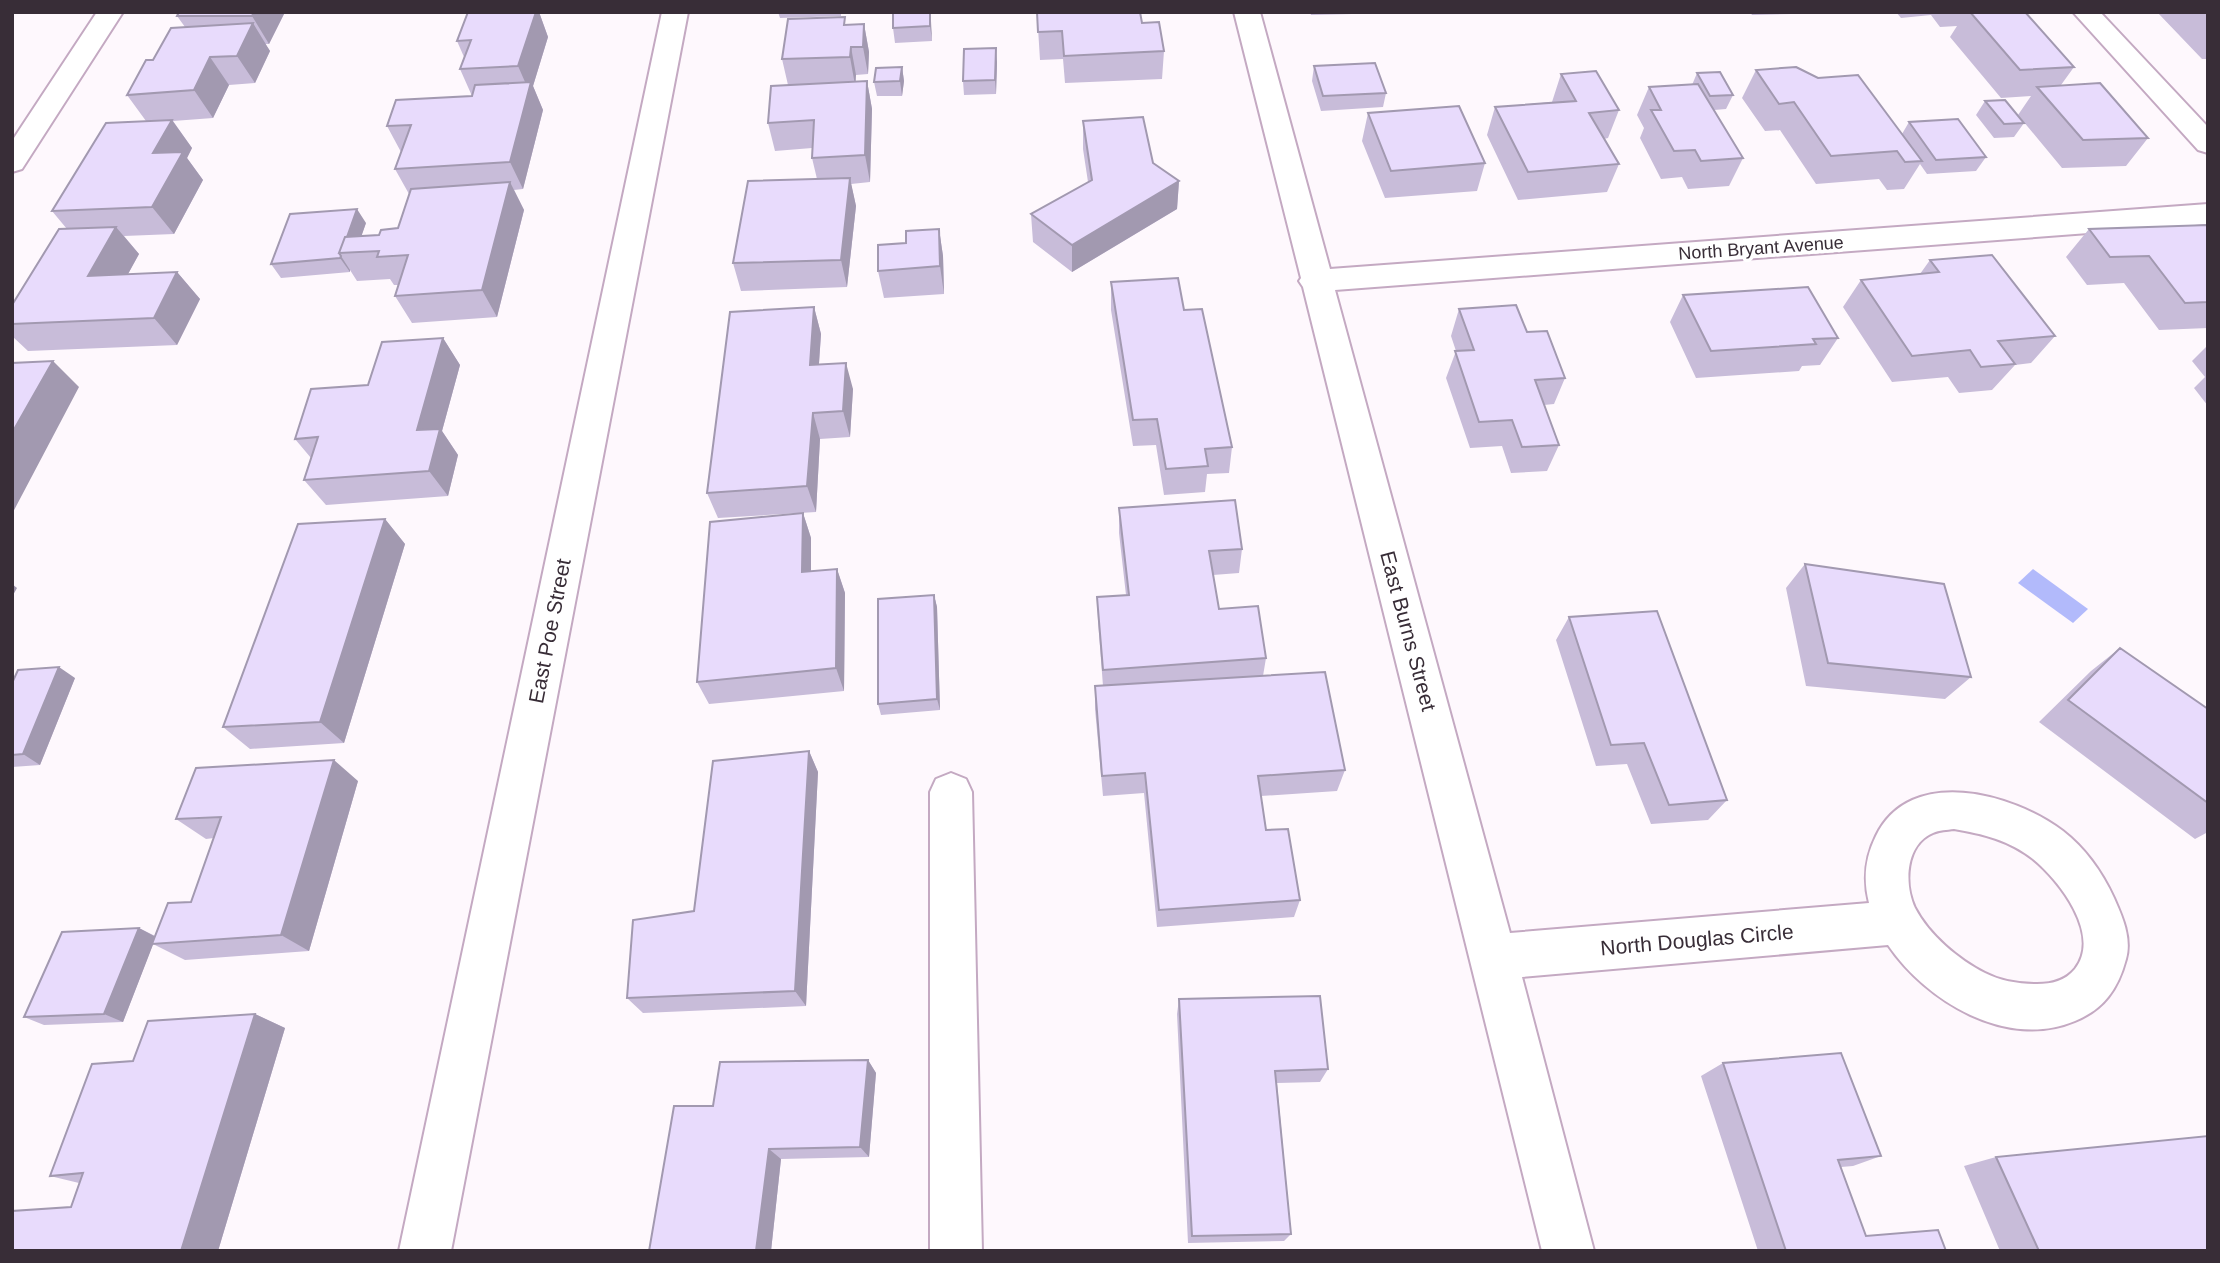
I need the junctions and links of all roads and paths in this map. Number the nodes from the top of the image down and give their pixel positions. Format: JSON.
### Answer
{"nodes":[{"id":1,"x":110,"y":12,"type":"edge"},
{"id":2,"x":675,"y":12,"type":"edge"},
{"id":3,"x":1247,"y":12,"type":"edge"},
{"id":4,"x":2086,"y":12,"type":"edge"},
{"id":5,"x":2208,"y":144,"type":"edge"},
{"id":6,"x":12,"y":163,"type":"edge"},
{"id":7,"x":2208,"y":214,"type":"edge"},
{"id":8,"x":1315,"y":281,"type":"junction"},
{"id":9,"x":951,"y":792,"type":"dead end"},
{"id":10,"x":1899,"y":922,"type":"junction"},
{"id":11,"x":1494,"y":957,"type":"junction"},
{"id":12,"x":425,"y":1251,"type":"edge"},
{"id":13,"x":956,"y":1251,"type":"edge"},
{"id":14,"x":1568,"y":1251,"type":"edge"}],
"edges":[{"from":1,"to":6,"type":"street"},
{"from":2,"to":12,"type":"street","name":"East Poe Street"},
{"from":3,"to":8,"type":"street","name":"East Burns Street"},
{"from":4,"to":5,"type":"street"},
{"from":7,"to":8,"type":"street","name":"North Bryant Avenue"},
{"from":8,"to":11,"type":"street","name":"East Burns Street"},
{"from":9,"to":13,"type":"street"},
{"from":10,"to":10,"type":"street"},
{"from":10,"to":11,"type":"street","name":"North Douglas Circle"},
{"from":11,"to":14,"type":"street","name":"East Burns Street"}]}
